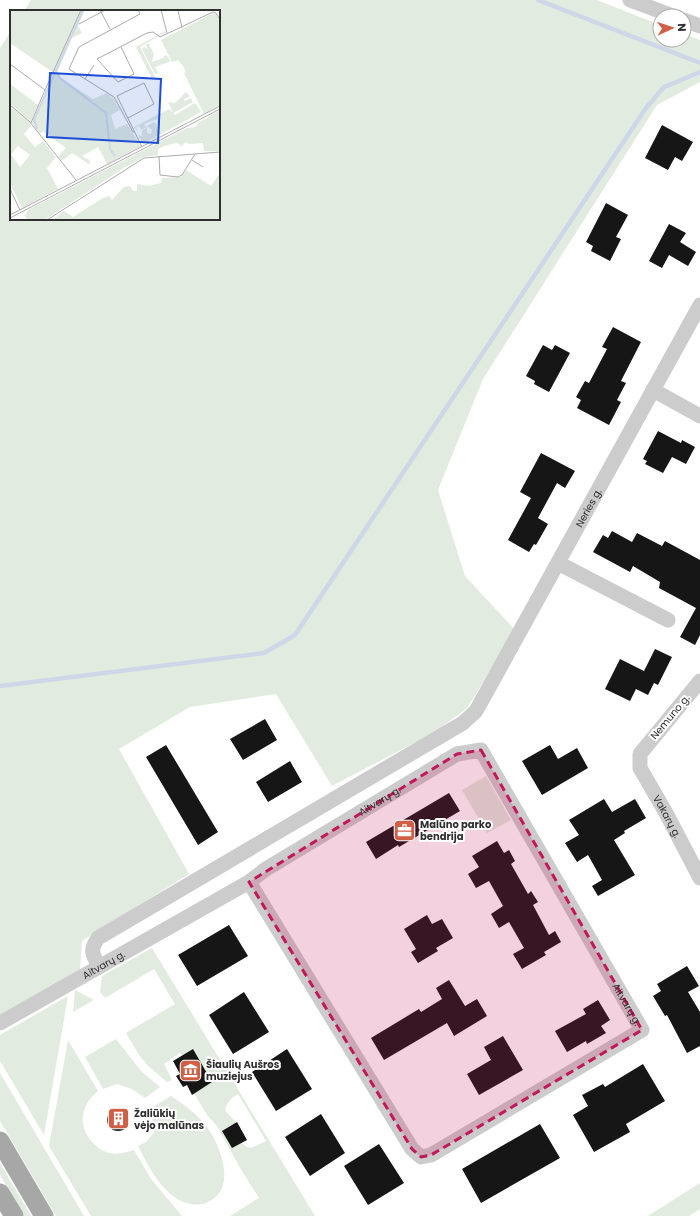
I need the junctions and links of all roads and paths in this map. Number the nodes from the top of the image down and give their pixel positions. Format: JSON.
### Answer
{"nodes":[{"id":1,"x":630,"y":0,"type":"edge"},
{"id":2,"x":652,"y":8,"type":"edge"},
{"id":3,"x":700,"y":305,"type":"edge"},
{"id":4,"x":653,"y":390,"type":"junction"},
{"id":5,"x":700,"y":416,"type":"edge"},
{"id":6,"x":558,"y":563,"type":"junction"},
{"id":7,"x":668,"y":620,"type":"dead end"},
{"id":8,"x":700,"y":681,"type":"edge"},
{"id":9,"x":640,"y":754,"type":"joint"},
{"id":10,"x":700,"y":878,"type":"edge"},
{"id":11,"x":249,"y":882,"type":"junction"},
{"id":12,"x":99,"y":967,"type":"junction"},
{"id":13,"x":0,"y":1023,"type":"edge"},
{"id":14,"x":0,"y":1141,"type":"edge"},
{"id":15,"x":0,"y":1193,"type":"edge"},
{"id":16,"x":14,"y":1216,"type":"edge"},
{"id":17,"x":44,"y":1216,"type":"edge"}],
"edges":[{"from":1,"to":2,"type":"street"},
{"from":3,"to":4,"type":"street","name":"Neries g."},
{"from":4,"to":5,"type":"street"},
{"from":4,"to":6,"type":"street","name":"Neries g."},
{"from":6,"to":7,"type":"street"},
{"from":6,"to":12,"type":"street","name":"Neries g."},
{"from":8,"to":9,"type":"street","name":"Nemuno g."},
{"from":9,"to":10,"type":"street","name":"Vakarų g."},
{"from":11,"to":11,"type":"street","name":"Aitvarų g."},
{"from":11,"to":12,"type":"street","name":"Aitvarų g."},
{"from":12,"to":13,"type":"street","name":"Aitvarų g."},
{"from":14,"to":17,"type":"main road"},
{"from":15,"to":16,"type":"main road"}]}
